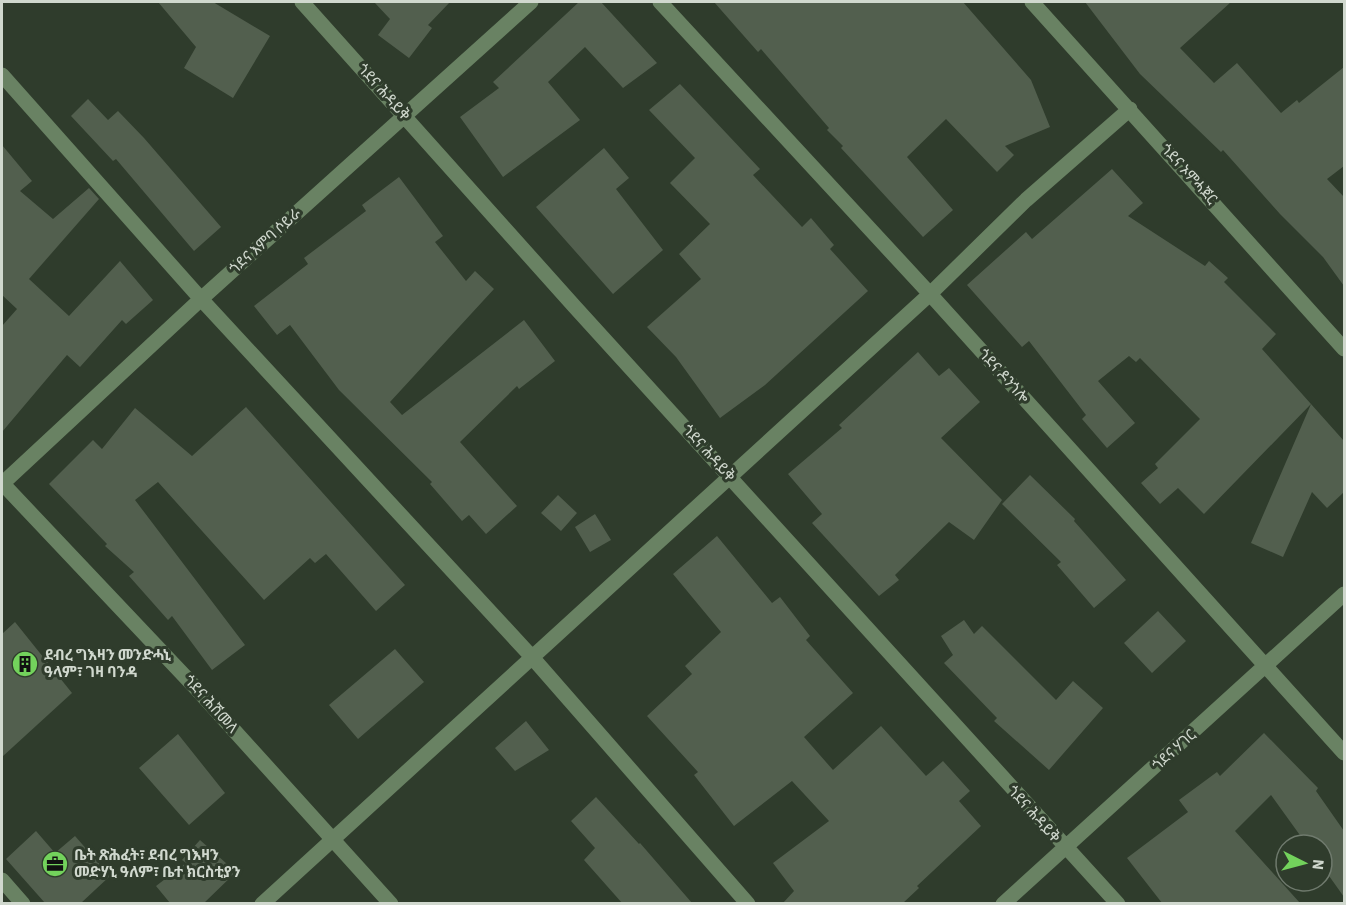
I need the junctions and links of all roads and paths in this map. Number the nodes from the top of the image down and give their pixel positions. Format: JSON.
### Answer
{"nodes":[{"id":1,"x":302,"y":2,"type":"edge"},
{"id":2,"x":531,"y":2,"type":"edge"},
{"id":3,"x":660,"y":2,"type":"edge"},
{"id":4,"x":1032,"y":2,"type":"edge"},
{"id":5,"x":2,"y":75,"type":"edge"},
{"id":6,"x":1130,"y":109,"type":"junction"},
{"id":7,"x":406,"y":115,"type":"junction"},
{"id":8,"x":930,"y":294,"type":"junction"},
{"id":9,"x":201,"y":299,"type":"junction"},
{"id":10,"x":1344,"y":349,"type":"edge"},
{"id":11,"x":730,"y":476,"type":"junction"},
{"id":12,"x":2,"y":483,"type":"edge"},
{"id":13,"x":1344,"y":594,"type":"edge"},
{"id":14,"x":531,"y":656,"type":"junction"},
{"id":15,"x":1265,"y":668,"type":"junction"},
{"id":16,"x":1344,"y":753,"type":"edge"},
{"id":17,"x":334,"y":840,"type":"junction"},
{"id":18,"x":1065,"y":848,"type":"junction"},
{"id":19,"x":2,"y":880,"type":"edge"},
{"id":20,"x":23,"y":903,"type":"edge"},
{"id":21,"x":262,"y":903,"type":"edge"},
{"id":22,"x":391,"y":903,"type":"edge"},
{"id":23,"x":748,"y":903,"type":"edge"},
{"id":24,"x":1003,"y":903,"type":"edge"},
{"id":25,"x":1118,"y":903,"type":"edge"}],
"edges":[{"from":1,"to":7,"type":"street","name":"ጎደና ሕዳይቅ"},
{"from":2,"to":7,"type":"street","name":"ጎደና እምባ ሶይራ"},
{"from":3,"to":8,"type":"street","name":"ጎደና ዶንጎሎ"},
{"from":4,"to":6,"type":"street","name":"ጎደና ኦምሓጀር"},
{"from":5,"to":9,"type":"street"},
{"from":6,"to":8,"type":"street"},
{"from":6,"to":10,"type":"street","name":"ጎደና ኦምሓጀር"},
{"from":7,"to":9,"type":"street","name":"ጎደና እምባ ሶይራ"},
{"from":7,"to":11,"type":"street","name":"ጎደና ሕዳይቅ"},
{"from":8,"to":11,"type":"street"},
{"from":8,"to":15,"type":"street","name":"ጎደና ዶንጎሎ"},
{"from":9,"to":12,"type":"street","name":"ጎደና እምባ ሶይራ"},
{"from":9,"to":14,"type":"street"},
{"from":11,"to":14,"type":"street"},
{"from":11,"to":18,"type":"street","name":"ጎደና ሕዳይቅ"},
{"from":12,"to":17,"type":"street","name":"ጎደና ሕሽመለ"},
{"from":13,"to":15,"type":"street","name":"ጎደና ሃገር"},
{"from":14,"to":17,"type":"street"},
{"from":14,"to":23,"type":"street"},
{"from":15,"to":16,"type":"street","name":"ጎደና ዶንጎሎ"},
{"from":15,"to":18,"type":"street","name":"ጎደና ሃገር"},
{"from":17,"to":21,"type":"street"},
{"from":17,"to":22,"type":"street","name":"ጎደና ሕሽመለ"},
{"from":18,"to":24,"type":"street","name":"ጎደና ሃገር"},
{"from":18,"to":25,"type":"street","name":"ጎደና ሕዳይቅ"},
{"from":19,"to":20,"type":"street"}]}
